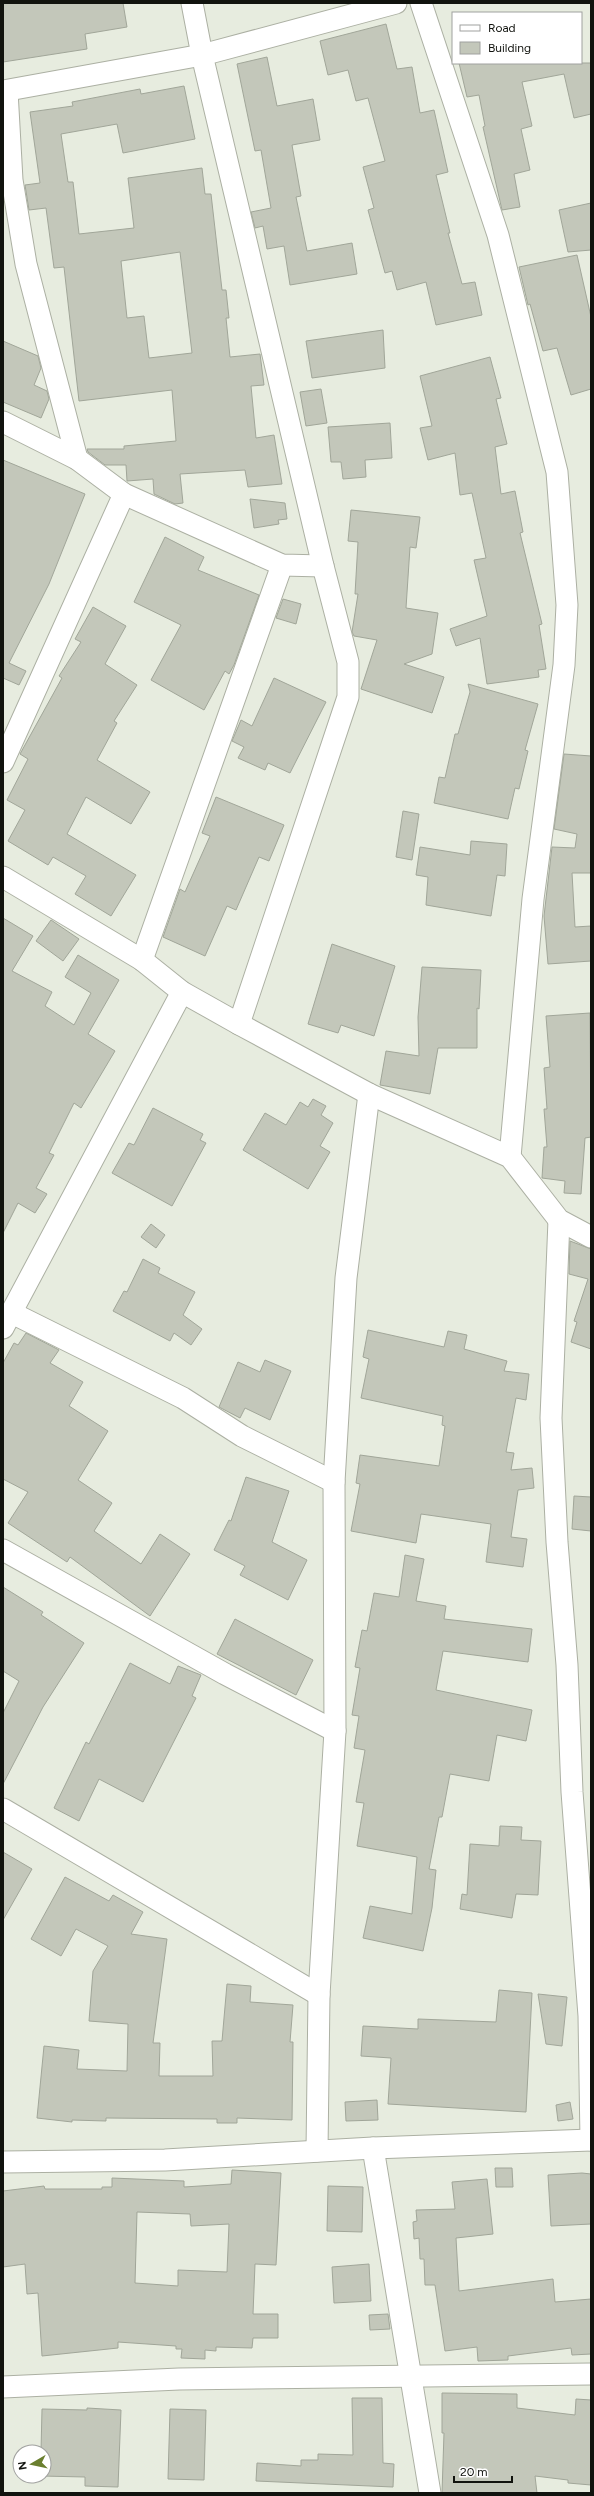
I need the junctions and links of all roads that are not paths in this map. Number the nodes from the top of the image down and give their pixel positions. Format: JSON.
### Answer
{"nodes":[{"id":1,"x":192,"y":3,"type":"edge"},
{"id":2,"x":396,"y":3,"type":"edge"},
{"id":3,"x":421,"y":3,"type":"edge"},
{"id":4,"x":202,"y":55,"type":"junction"},
{"id":5,"x":5,"y":91,"type":"edge"},
{"id":6,"x":3,"y":422,"type":"edge"},
{"id":7,"x":77,"y":459,"type":"junction"},
{"id":8,"x":124,"y":494,"type":"junction"},
{"id":9,"x":282,"y":565,"type":"junction"},
{"id":10,"x":323,"y":566,"type":"junction"},
{"id":11,"x":3,"y":762,"type":"edge"},
{"id":12,"x":5,"y":883,"type":"edge"},
{"id":13,"x":142,"y":960,"type":"junction"},
{"id":14,"x":182,"y":992,"type":"junction"},
{"id":15,"x":240,"y":1024,"type":"junction"},
{"id":16,"x":369,"y":1094,"type":"junction"},
{"id":17,"x":510,"y":1157,"type":"junction"},
{"id":18,"x":559,"y":1220,"type":"junction"},
{"id":19,"x":591,"y":1237,"type":"edge"},
{"id":20,"x":7,"y":1320,"type":"edge"},
{"id":21,"x":334,"y":1482,"type":"junction"},
{"id":22,"x":3,"y":1550,"type":"edge"},
{"id":23,"x":335,"y":1731,"type":"junction"},
{"id":24,"x":3,"y":1809,"type":"edge"},
{"id":25,"x":319,"y":1995,"type":"junction"},
{"id":26,"x":591,"y":2140,"type":"edge"},
{"id":27,"x":373,"y":2148,"type":"junction"},
{"id":28,"x":318,"y":2151,"type":"junction"},
{"id":29,"x":3,"y":2162,"type":"edge"},
{"id":30,"x":591,"y":2374,"type":"edge"},
{"id":31,"x":408,"y":2375,"type":"junction"},
{"id":32,"x":3,"y":2387,"type":"edge"},
{"id":33,"x":430,"y":2493,"type":"edge"}],
"edges":[{"from":1,"to":4,"type":"street"},
{"from":2,"to":4,"type":"street"},
{"from":3,"to":17,"type":"street"},
{"from":4,"to":5,"type":"street"},
{"from":4,"to":10,"type":"street"},
{"from":5,"to":7,"type":"street"},
{"from":6,"to":7,"type":"street"},
{"from":7,"to":8,"type":"street"},
{"from":8,"to":9,"type":"street"},
{"from":8,"to":11,"type":"street"},
{"from":9,"to":10,"type":"street"},
{"from":9,"to":13,"type":"street"},
{"from":10,"to":15,"type":"street"},
{"from":12,"to":13,"type":"street"},
{"from":13,"to":14,"type":"street"},
{"from":14,"to":15,"type":"street"},
{"from":14,"to":20,"type":"street"},
{"from":15,"to":16,"type":"street"},
{"from":16,"to":17,"type":"street"},
{"from":16,"to":21,"type":"street"},
{"from":17,"to":18,"type":"street"},
{"from":18,"to":19,"type":"street"},
{"from":18,"to":26,"type":"street"},
{"from":20,"to":21,"type":"street"},
{"from":21,"to":23,"type":"street"},
{"from":22,"to":23,"type":"street"},
{"from":23,"to":25,"type":"street"},
{"from":24,"to":25,"type":"street"},
{"from":25,"to":28,"type":"street"},
{"from":26,"to":27,"type":"street"},
{"from":27,"to":28,"type":"street"},
{"from":27,"to":31,"type":"street"},
{"from":28,"to":29,"type":"street"},
{"from":30,"to":31,"type":"street"},
{"from":31,"to":32,"type":"street"},
{"from":31,"to":33,"type":"street"}]}
